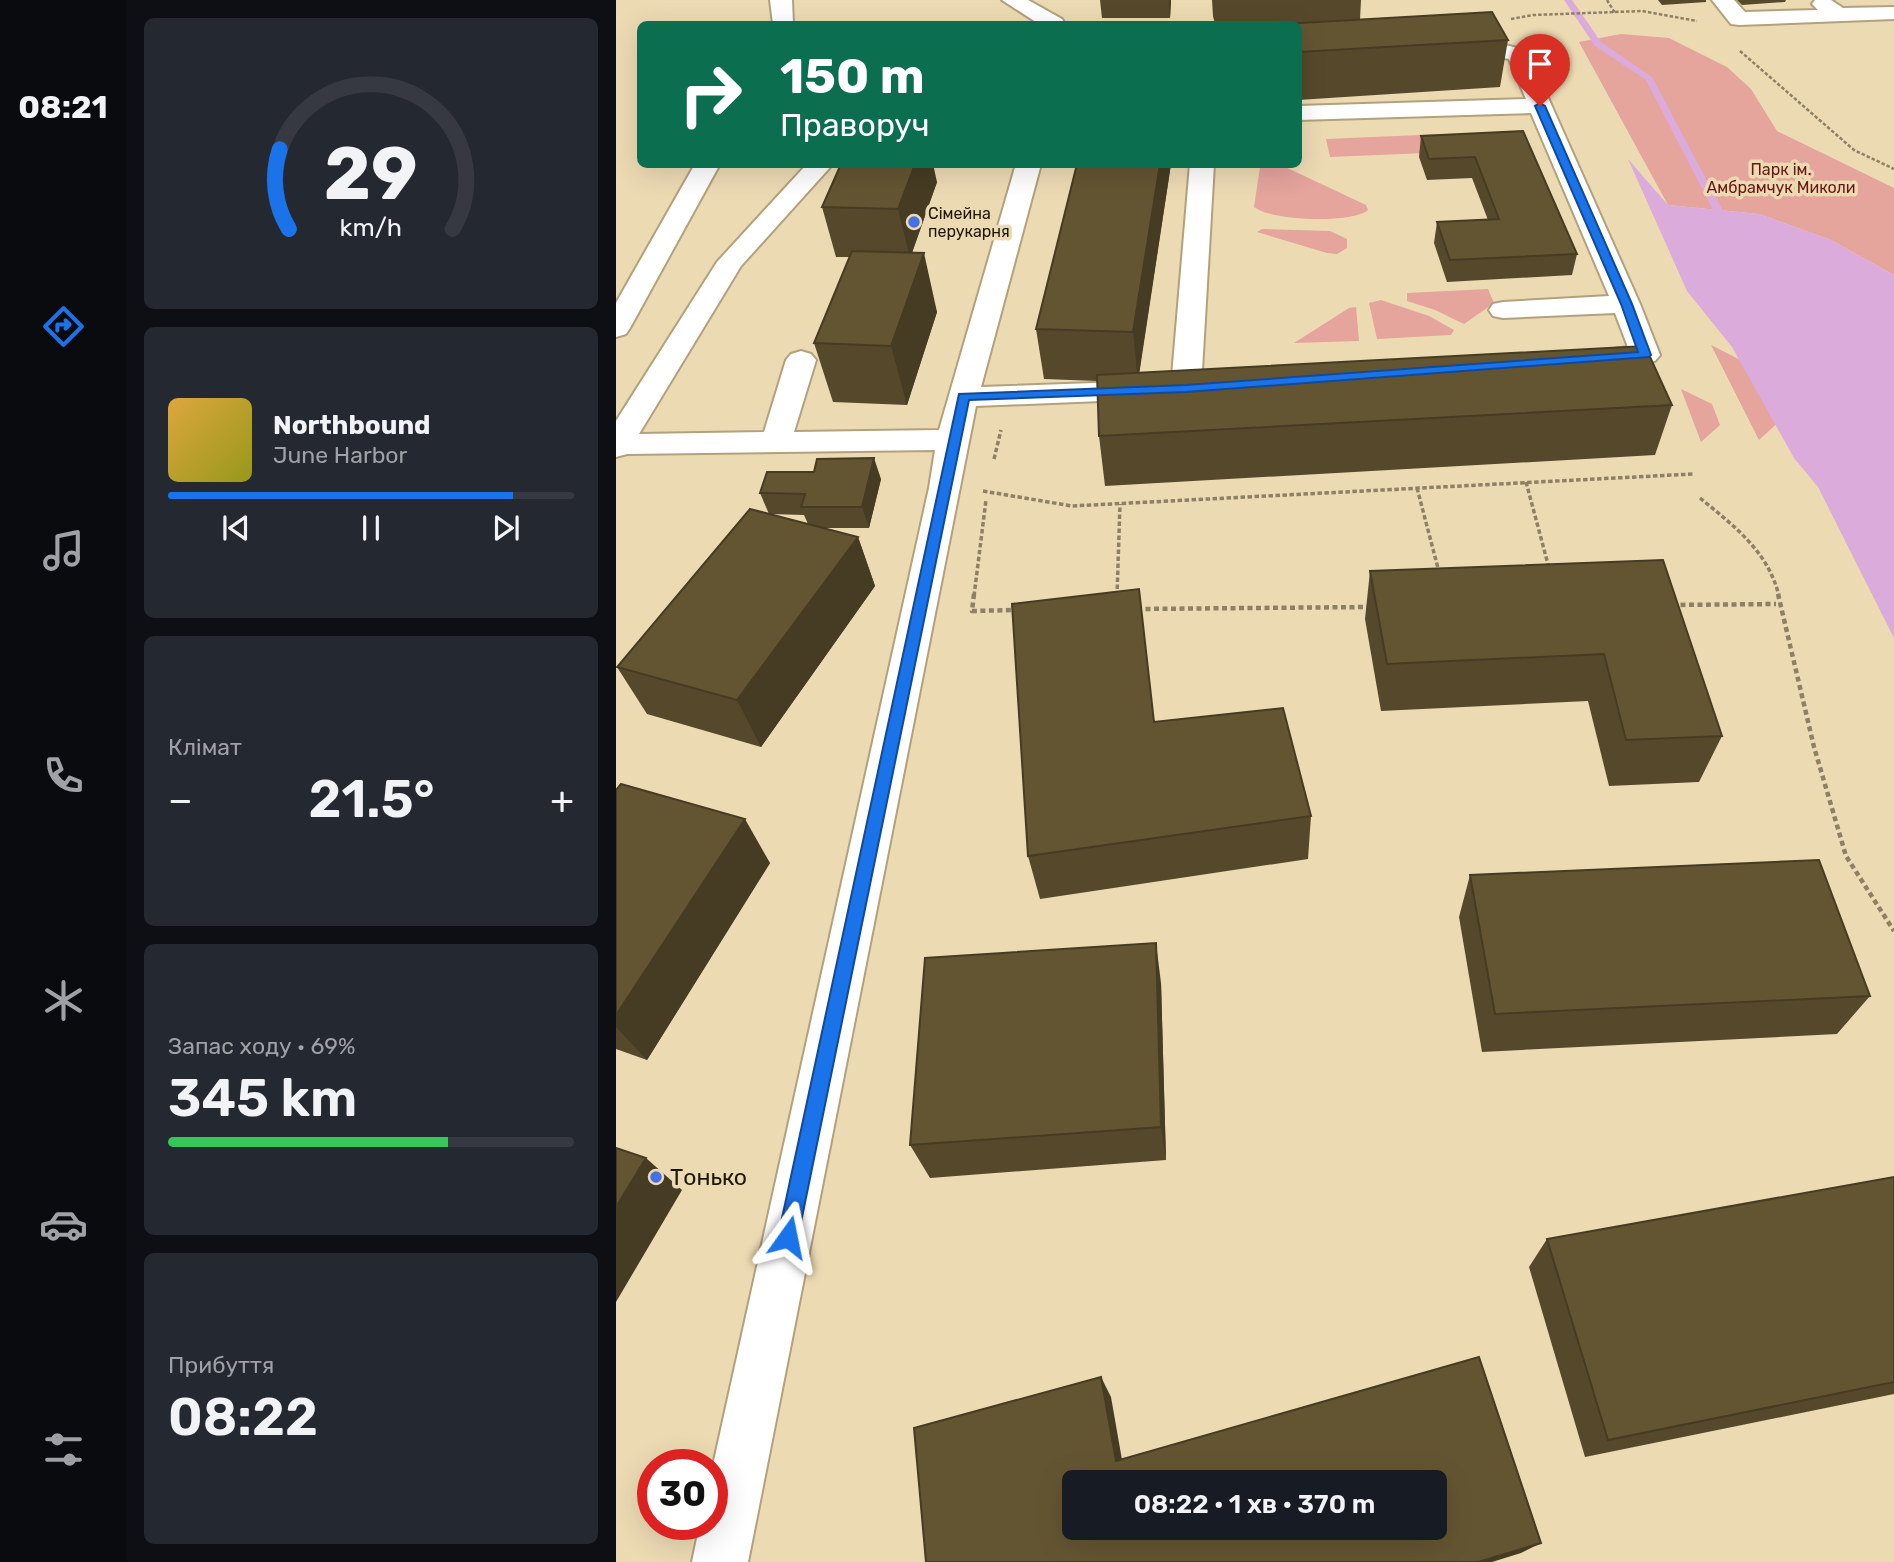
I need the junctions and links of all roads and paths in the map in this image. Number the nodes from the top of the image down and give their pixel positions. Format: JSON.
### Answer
{"nodes":[{"id":1,"x":781,"y":0,"type":"edge"},
{"id":2,"x":1013,"y":0,"type":"edge"},
{"id":3,"x":1607,"y":0,"type":"edge"},
{"id":4,"x":1723,"y":0,"type":"edge"},
{"id":5,"x":1819,"y":0,"type":"edge"},
{"id":6,"x":1615,"y":13,"type":"junction"},
{"id":7,"x":1894,"y":13,"type":"edge"},
{"id":8,"x":1558,"y":14,"type":"dead end"},
{"id":9,"x":1846,"y":16,"type":"junction"},
{"id":10,"x":783,"y":21,"type":"edge"},
{"id":11,"x":1049,"y":21,"type":"edge"},
{"id":12,"x":1708,"y":23,"type":"dead end"},
{"id":13,"x":1438,"y":48,"type":"edge"},
{"id":14,"x":1740,"y":50,"type":"dead end"},
{"id":15,"x":1540,"y":106,"type":"junction"},
{"id":16,"x":1302,"y":113,"type":"edge"},
{"id":17,"x":706,"y":168,"type":"edge"},
{"id":18,"x":817,"y":168,"type":"edge"},
{"id":19,"x":1028,"y":168,"type":"edge"},
{"id":20,"x":1202,"y":168,"type":"edge"},
{"id":21,"x":1894,"y":169,"type":"edge"},
{"id":22,"x":1626,"y":304,"type":"junction"},
{"id":23,"x":1503,"y":310,"type":"dead end"},
{"id":24,"x":616,"y":328,"type":"edge"},
{"id":25,"x":801,"y":360,"type":"dead end"},
{"id":26,"x":1575,"y":360,"type":"edge"},
{"id":27,"x":963,"y":397,"type":"junction"},
{"id":28,"x":952,"y":440,"type":"junction"},
{"id":29,"x":775,"y":442,"type":"junction"},
{"id":30,"x":617,"y":446,"type":"edge"},
{"id":31,"x":1693,"y":474,"type":"dead end"},
{"id":32,"x":1526,"y":481,"type":"dead end"},
{"id":33,"x":945,"y":488,"type":"junction"},
{"id":34,"x":1417,"y":488,"type":"junction"},
{"id":35,"x":987,"y":492,"type":"dead end"},
{"id":36,"x":1700,"y":498,"type":"dead end"},
{"id":37,"x":1119,"y":504,"type":"junction"},
{"id":38,"x":1551,"y":576,"type":"edge"},
{"id":39,"x":1441,"y":580,"type":"edge"},
{"id":40,"x":1776,"y":604,"type":"dead end"},
{"id":41,"x":1669,"y":605,"type":"edge"},
{"id":42,"x":1378,"y":607,"type":"edge"},
{"id":43,"x":1131,"y":609,"type":"edge"},
{"id":44,"x":1025,"y":610,"type":"edge"},
{"id":45,"x":1117,"y":610,"type":"edge"},
{"id":46,"x":1894,"y":931,"type":"edge"},
{"id":47,"x":720,"y":1562,"type":"edge"}],
"edges":[{"from":1,"to":10,"type":"street"},
{"from":2,"to":11,"type":"street"},
{"from":3,"to":6,"type":"path"},
{"from":4,"to":9,"type":"street"},
{"from":5,"to":9,"type":"street"},
{"from":6,"to":8,"type":"path"},
{"from":6,"to":12,"type":"path"},
{"from":7,"to":9,"type":"street"},
{"from":13,"to":15,"type":"street"},
{"from":14,"to":21,"type":"path"},
{"from":15,"to":16,"type":"street"},
{"from":15,"to":22,"type":"street"},
{"from":17,"to":24,"type":"street"},
{"from":18,"to":30,"type":"street"},
{"from":19,"to":27,"type":"street"},
{"from":20,"to":27,"type":"street"},
{"from":22,"to":23,"type":"street"},
{"from":22,"to":26,"type":"street"},
{"from":25,"to":29,"type":"street"},
{"from":27,"to":28,"type":"street"},
{"from":28,"to":29,"type":"street"},
{"from":28,"to":33,"type":"street"},
{"from":29,"to":30,"type":"street"},
{"from":31,"to":34,"type":"path"},
{"from":32,"to":38,"type":"path"},
{"from":33,"to":37,"type":"path"},
{"from":33,"to":47,"type":"street"},
{"from":34,"to":37,"type":"path"},
{"from":34,"to":39,"type":"path"},
{"from":35,"to":44,"type":"path"},
{"from":36,"to":46,"type":"path"},
{"from":37,"to":45,"type":"path"},
{"from":40,"to":41,"type":"path"},
{"from":42,"to":43,"type":"path"}]}
